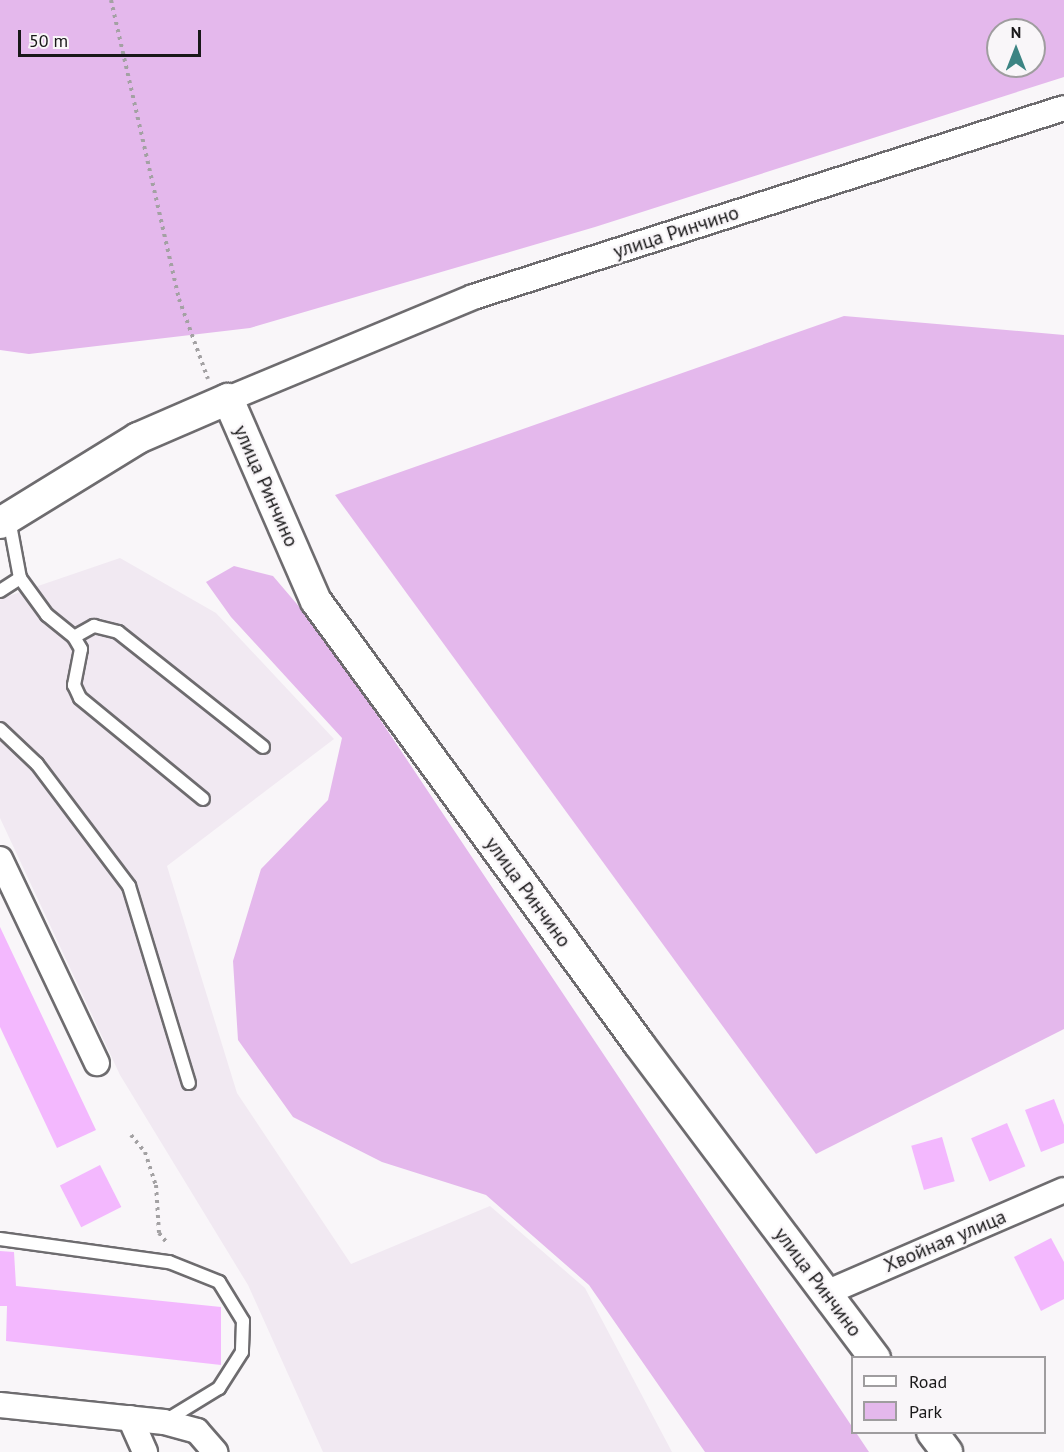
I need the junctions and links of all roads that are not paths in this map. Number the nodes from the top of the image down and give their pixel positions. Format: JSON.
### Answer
{"nodes":[{"id":1,"x":1064,"y":108,"type":"edge"},
{"id":2,"x":219,"y":391,"type":"junction"},
{"id":3,"x":4,"y":521,"type":"edge"},
{"id":4,"x":20,"y":578,"type":"junction"},
{"id":5,"x":0,"y":591,"type":"edge"},
{"id":6,"x":74,"y":638,"type":"junction"},
{"id":7,"x":0,"y":729,"type":"edge"},
{"id":8,"x":263,"y":747,"type":"dead end"},
{"id":9,"x":203,"y":799,"type":"dead end"},
{"id":10,"x":0,"y":859,"type":"edge"},
{"id":11,"x":97,"y":1063,"type":"dead end"},
{"id":12,"x":189,"y":1083,"type":"dead end"},
{"id":13,"x":1064,"y":1190,"type":"edge"},
{"id":14,"x":0,"y":1239,"type":"edge"},
{"id":15,"x":826,"y":1293,"type":"junction"},
{"id":16,"x":873,"y":1356,"type":"edge"},
{"id":17,"x":0,"y":1405,"type":"edge"},
{"id":18,"x":130,"y":1418,"type":"junction"},
{"id":19,"x":164,"y":1422,"type":"junction"},
{"id":20,"x":934,"y":1434,"type":"edge"},
{"id":21,"x":145,"y":1452,"type":"edge"},
{"id":22,"x":215,"y":1452,"type":"edge"},
{"id":23,"x":947,"y":1452,"type":"edge"}],
"edges":[{"from":1,"to":2,"type":"street","name":"улица Ринчино"},
{"from":2,"to":3,"type":"street","name":"улица Ринчино"},
{"from":2,"to":15,"type":"street","name":"улица Ринчино"},
{"from":3,"to":4,"type":"lane"},
{"from":4,"to":5,"type":"lane"},
{"from":4,"to":6,"type":"lane"},
{"from":6,"to":8,"type":"lane"},
{"from":6,"to":9,"type":"lane"},
{"from":7,"to":12,"type":"lane"},
{"from":10,"to":11,"type":"street"},
{"from":13,"to":15,"type":"street","name":"Хвойная улица"},
{"from":14,"to":19,"type":"lane"},
{"from":15,"to":16,"type":"street","name":"улица Ринчино"},
{"from":17,"to":18,"type":"street"},
{"from":18,"to":19,"type":"street"},
{"from":18,"to":21,"type":"street"},
{"from":19,"to":22,"type":"street"},
{"from":20,"to":23,"type":"street"}]}
